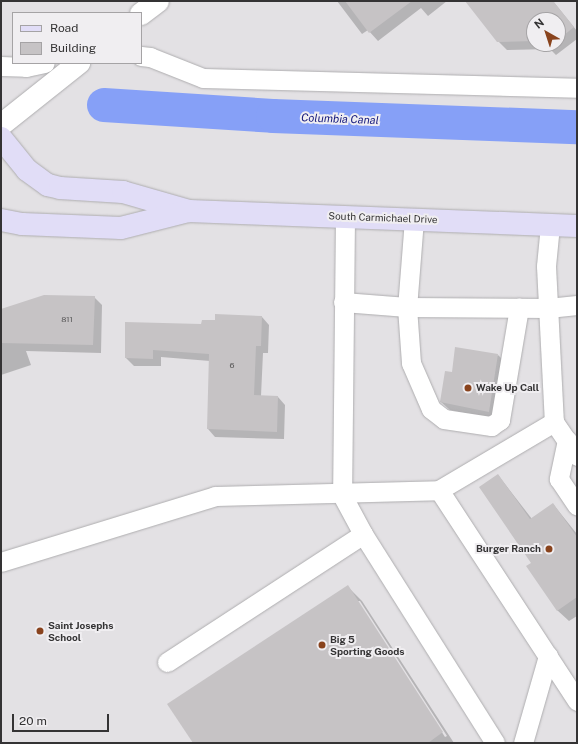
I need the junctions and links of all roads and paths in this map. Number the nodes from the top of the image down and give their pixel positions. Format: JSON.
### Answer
{"nodes":[{"id":1,"x":158,"y":1,"type":"edge"},
{"id":2,"x":142,"y":13,"type":"edge"},
{"id":3,"x":142,"y":56,"type":"edge"},
{"id":4,"x":40,"y":64,"type":"edge"},
{"id":5,"x":78,"y":64,"type":"edge"},
{"id":6,"x":1,"y":66,"type":"edge"},
{"id":7,"x":577,"y":88,"type":"edge"},
{"id":8,"x":1,"y":124,"type":"edge"},
{"id":9,"x":1,"y":138,"type":"edge"},
{"id":10,"x":189,"y":211,"type":"junction"},
{"id":11,"x":345,"y":217,"type":"junction"},
{"id":12,"x":1,"y":220,"type":"edge"},
{"id":13,"x":414,"y":220,"type":"junction"},
{"id":14,"x":550,"y":225,"type":"junction"},
{"id":15,"x":577,"y":226,"type":"edge"},
{"id":16,"x":343,"y":302,"type":"junction"},
{"id":17,"x":577,"y":305,"type":"edge"},
{"id":18,"x":407,"y":307,"type":"junction"},
{"id":19,"x":518,"y":308,"type":"junction"},
{"id":20,"x":548,"y":308,"type":"junction"},
{"id":21,"x":554,"y":422,"type":"junction"},
{"id":22,"x":567,"y":440,"type":"junction"},
{"id":23,"x":577,"y":456,"type":"edge"},
{"id":24,"x":439,"y":490,"type":"junction"},
{"id":25,"x":342,"y":495,"type":"junction"},
{"id":26,"x":577,"y":506,"type":"edge"},
{"id":27,"x":363,"y":534,"type":"junction"},
{"id":28,"x":1,"y":562,"type":"edge"},
{"id":29,"x":548,"y":656,"type":"junction"},
{"id":30,"x":167,"y":662,"type":"dead end"},
{"id":31,"x":574,"y":689,"type":"edge"},
{"id":32,"x":494,"y":743,"type":"edge"},
{"id":33,"x":523,"y":743,"type":"edge"}],
"edges":[{"from":1,"to":2,"type":"street"},
{"from":3,"to":7,"type":"lane"},
{"from":4,"to":6,"type":"lane"},
{"from":5,"to":8,"type":"street"},
{"from":9,"to":10,"type":"main road","name":"South Carmichael Drive"},
{"from":10,"to":11,"type":"main road","name":"South Carmichael Drive"},
{"from":10,"to":12,"type":"main road","name":"South Carmichael Drive"},
{"from":11,"to":13,"type":"main road","name":"South Carmichael Drive"},
{"from":11,"to":16,"type":"lane"},
{"from":13,"to":14,"type":"main road","name":"South Carmichael Drive"},
{"from":13,"to":18,"type":"lane"},
{"from":14,"to":15,"type":"main road","name":"South Carmichael Drive"},
{"from":14,"to":20,"type":"lane"},
{"from":16,"to":18,"type":"lane"},
{"from":16,"to":25,"type":"lane"},
{"from":17,"to":20,"type":"lane"},
{"from":18,"to":19,"type":"lane"},
{"from":18,"to":19,"type":"lane"},
{"from":19,"to":20,"type":"lane"},
{"from":20,"to":21,"type":"lane"},
{"from":21,"to":22,"type":"lane"},
{"from":21,"to":24,"type":"lane"},
{"from":22,"to":23,"type":"lane"},
{"from":22,"to":26,"type":"lane"},
{"from":24,"to":25,"type":"lane"},
{"from":24,"to":29,"type":"lane"},
{"from":25,"to":27,"type":"lane"},
{"from":25,"to":28,"type":"lane"},
{"from":27,"to":30,"type":"lane"},
{"from":27,"to":32,"type":"lane"},
{"from":29,"to":31,"type":"lane"},
{"from":29,"to":33,"type":"lane"}]}
